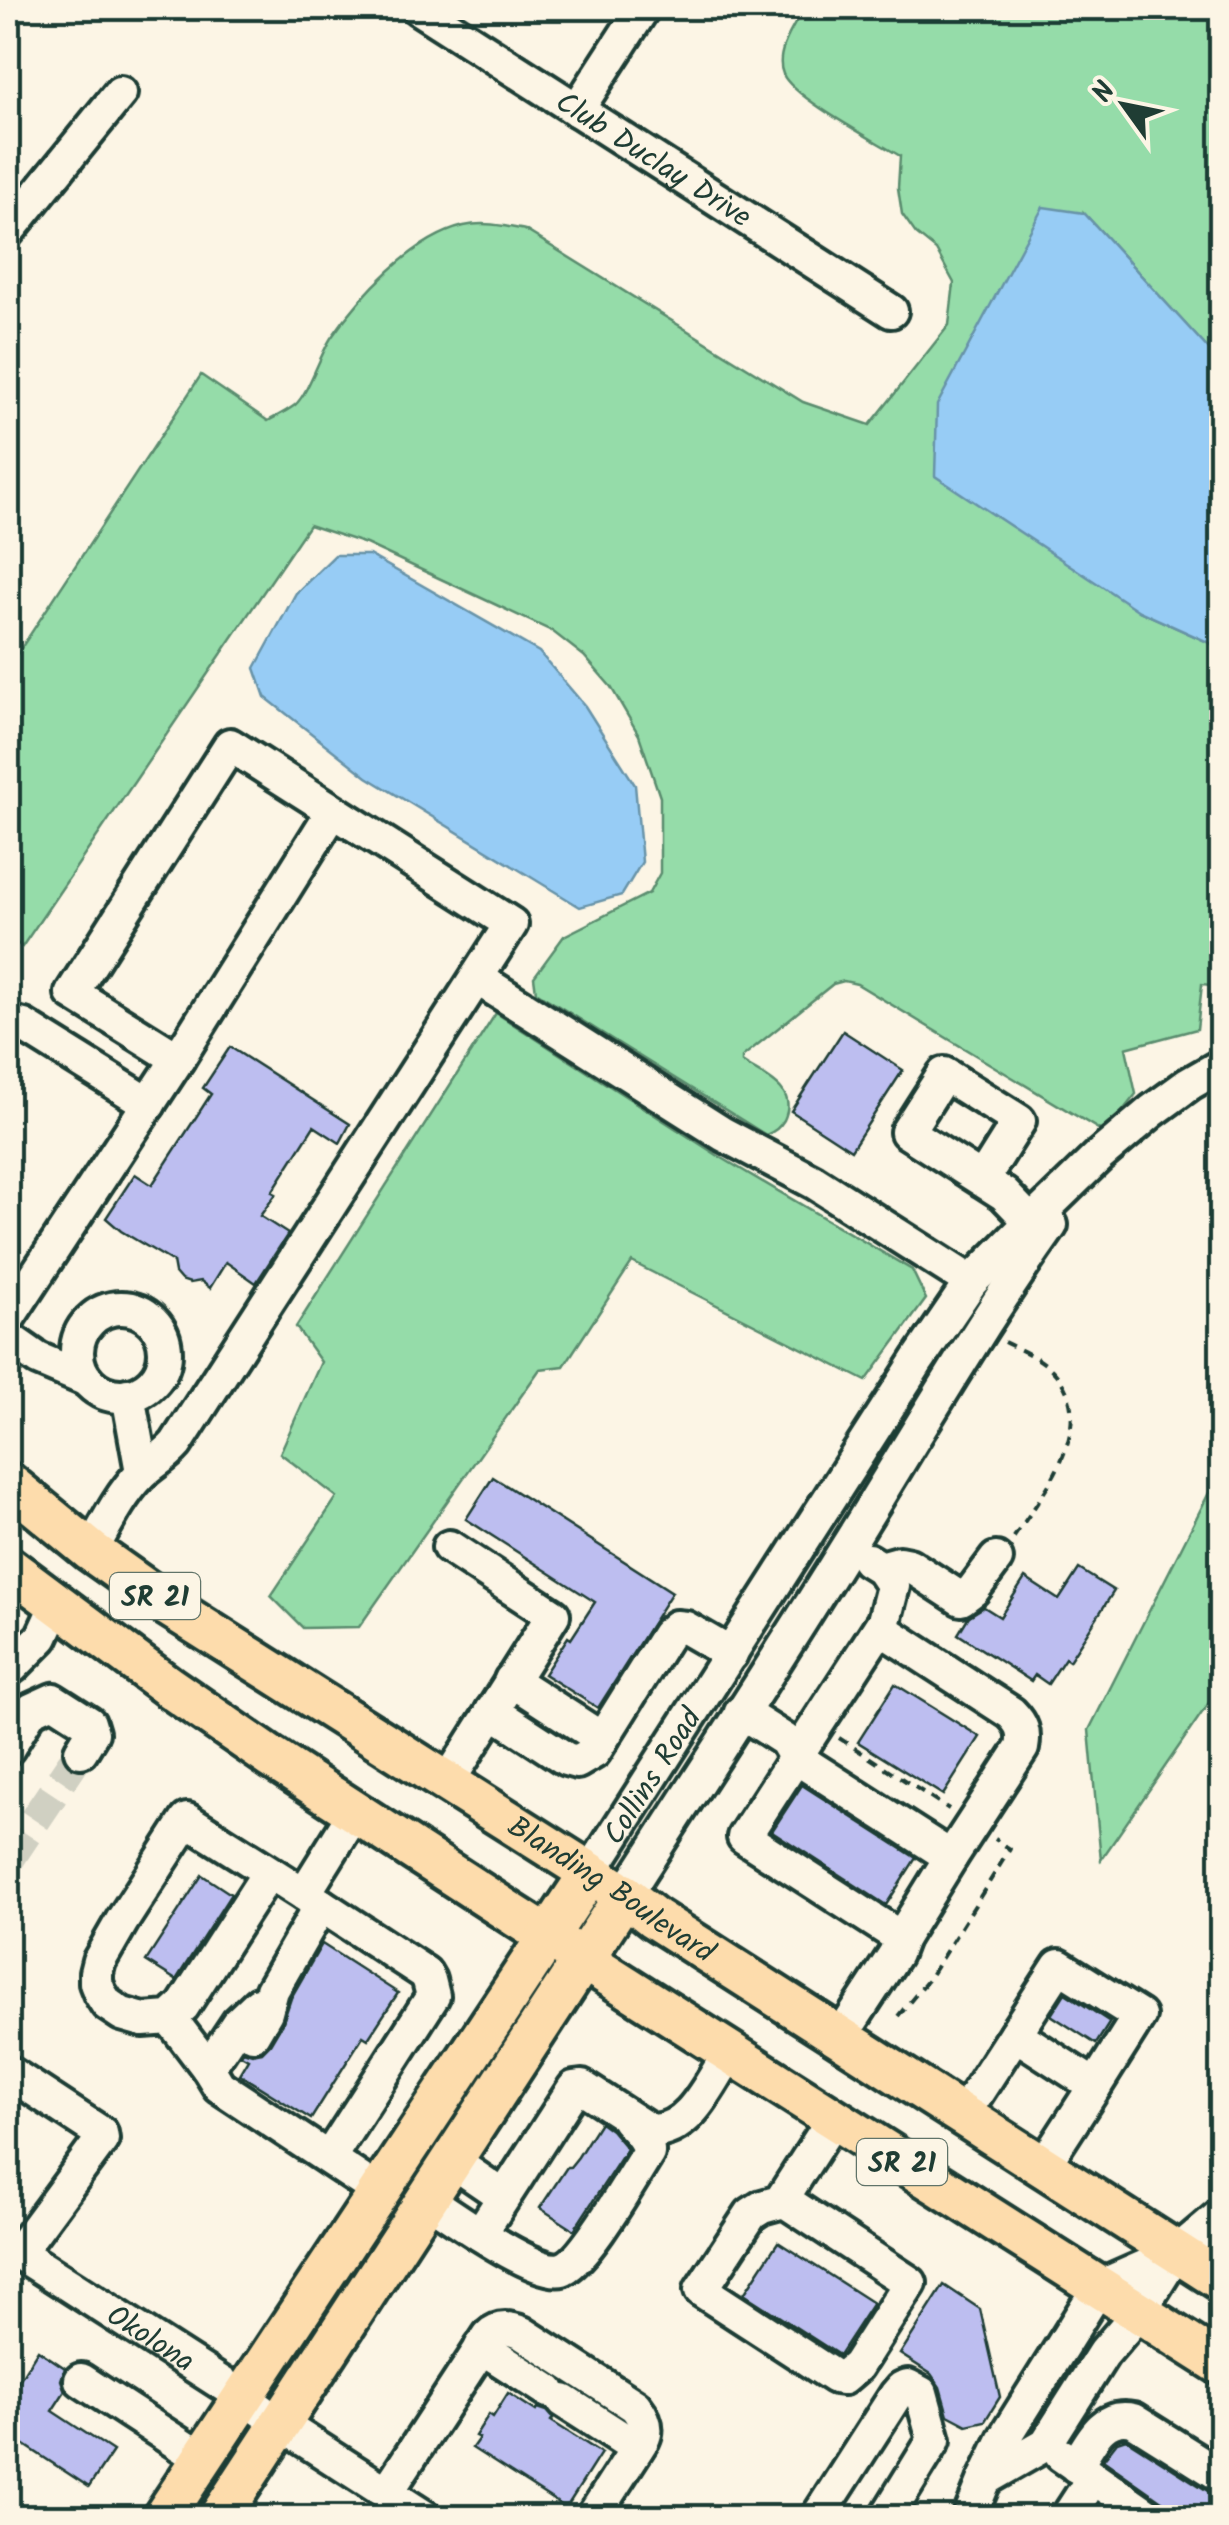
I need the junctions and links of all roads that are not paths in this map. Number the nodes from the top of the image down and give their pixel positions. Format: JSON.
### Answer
{"nodes":[{"id":1,"x":418,"y":8,"type":"edge"},
{"id":2,"x":644,"y":8,"type":"edge"},
{"id":3,"x":120,"y":93,"type":"dead end"},
{"id":4,"x":576,"y":110,"type":"junction"},
{"id":5,"x":8,"y":231,"type":"edge"},
{"id":6,"x":891,"y":311,"type":"dead end"},
{"id":7,"x":333,"y":812,"type":"junction"},
{"id":8,"x":477,"y":978,"type":"junction"},
{"id":9,"x":8,"y":1022,"type":"edge"},
{"id":10,"x":178,"y":1059,"type":"junction"},
{"id":11,"x":1222,"y":1064,"type":"edge"},
{"id":12,"x":150,"y":1104,"type":"junction"},
{"id":13,"x":1099,"y":1156,"type":"junction"},
{"id":14,"x":982,"y":1180,"type":"dead end"},
{"id":15,"x":1031,"y":1222,"type":"junction"},
{"id":16,"x":971,"y":1282,"type":"junction"},
{"id":17,"x":8,"y":1318,"type":"edge"},
{"id":18,"x":8,"y":1338,"type":"edge"},
{"id":19,"x":86,"y":1380,"type":"junction"},
{"id":20,"x":128,"y":1395,"type":"junction"},
{"id":21,"x":142,"y":1472,"type":"junction"},
{"id":22,"x":8,"y":1483,"type":"edge"},
{"id":23,"x":848,"y":1546,"type":"junction"},
{"id":24,"x":448,"y":1547,"type":"dead end"},
{"id":25,"x":91,"y":1551,"type":"junction"},
{"id":26,"x":996,"y":1558,"type":"road end"},
{"id":27,"x":8,"y":1567,"type":"edge"},
{"id":28,"x":881,"y":1568,"type":"junction"},
{"id":29,"x":57,"y":1604,"type":"junction"},
{"id":30,"x":880,"y":1628,"type":"junction"},
{"id":31,"x":731,"y":1654,"type":"junction"},
{"id":32,"x":8,"y":1668,"type":"edge"},
{"id":33,"x":512,"y":1680,"type":"junction"},
{"id":34,"x":492,"y":1711,"type":"junction"},
{"id":35,"x":741,"y":1712,"type":"junction"},
{"id":36,"x":602,"y":1739,"type":"junction"},
{"id":37,"x":8,"y":1748,"type":"edge"},
{"id":38,"x":81,"y":1750,"type":"dead end"},
{"id":39,"x":795,"y":1757,"type":"junction"},
{"id":40,"x":447,"y":1783,"type":"junction"},
{"id":41,"x":355,"y":1812,"type":"junction"},
{"id":42,"x":951,"y":1858,"type":"junction"},
{"id":43,"x":269,"y":1872,"type":"junction"},
{"id":44,"x":590,"y":1872,"type":"junction"},
{"id":45,"x":625,"y":1894,"type":"junction"},
{"id":46,"x":313,"y":1900,"type":"junction"},
{"id":47,"x":548,"y":1936,"type":"junction"},
{"id":48,"x":900,"y":1938,"type":"junction"},
{"id":49,"x":583,"y":1959,"type":"junction"},
{"id":50,"x":272,"y":1990,"type":"junction"},
{"id":51,"x":170,"y":2018,"type":"junction"},
{"id":52,"x":1015,"y":2034,"type":"junction"},
{"id":53,"x":840,"y":2038,"type":"junction"},
{"id":54,"x":730,"y":2052,"type":"junction"},
{"id":55,"x":8,"y":2072,"type":"edge"},
{"id":56,"x":214,"y":2077,"type":"junction"},
{"id":57,"x":1094,"y":2086,"type":"junction"},
{"id":58,"x":962,"y":2116,"type":"junction"},
{"id":59,"x":834,"y":2118,"type":"junction"},
{"id":60,"x":639,"y":2135,"type":"junction"},
{"id":61,"x":329,"y":2158,"type":"junction"},
{"id":62,"x":452,"y":2161,"type":"junction"},
{"id":63,"x":1042,"y":2168,"type":"junction"},
{"id":64,"x":378,"y":2192,"type":"junction"},
{"id":65,"x":427,"y":2199,"type":"junction"},
{"id":66,"x":782,"y":2199,"type":"junction"},
{"id":67,"x":1222,"y":2214,"type":"edge"},
{"id":68,"x":490,"y":2218,"type":"junction"},
{"id":69,"x":13,"y":2250,"type":"edge"},
{"id":70,"x":1176,"y":2252,"type":"junction"},
{"id":71,"x":1222,"y":2281,"type":"edge"},
{"id":72,"x":1100,"y":2287,"type":"junction"},
{"id":73,"x":1140,"y":2312,"type":"junction"},
{"id":74,"x":481,"y":2347,"type":"junction"},
{"id":75,"x":1222,"y":2365,"type":"edge"},
{"id":76,"x":81,"y":2380,"type":"dead end"},
{"id":77,"x":243,"y":2396,"type":"junction"},
{"id":78,"x":280,"y":2424,"type":"junction"},
{"id":79,"x":1046,"y":2444,"type":"junction"},
{"id":80,"x":638,"y":2448,"type":"junction"},
{"id":81,"x":202,"y":2458,"type":"junction"},
{"id":82,"x":1085,"y":2472,"type":"junction"},
{"id":83,"x":1222,"y":2476,"type":"edge"},
{"id":84,"x":985,"y":2479,"type":"junction"},
{"id":85,"x":387,"y":2492,"type":"junction"},
{"id":86,"x":594,"y":2514,"type":"edge"},
{"id":87,"x":162,"y":2518,"type":"edge"},
{"id":88,"x":218,"y":2518,"type":"edge"},
{"id":89,"x":426,"y":2518,"type":"edge"},
{"id":90,"x":817,"y":2518,"type":"edge"},
{"id":91,"x":886,"y":2518,"type":"edge"},
{"id":92,"x":969,"y":2518,"type":"edge"},
{"id":93,"x":1067,"y":2518,"type":"edge"},
{"id":94,"x":1152,"y":2518,"type":"edge"}],
"edges":[{"from":1,"to":4,"type":"street","name":"Club Duclay Drive"},
{"from":2,"to":4,"type":"street"},
{"from":3,"to":5,"type":"street"},
{"from":4,"to":6,"type":"street","name":"Club Duclay Drive"},
{"from":7,"to":8,"type":"street"},
{"from":7,"to":10,"type":"street"},
{"from":7,"to":10,"type":"street"},
{"from":8,"to":16,"type":"street"},
{"from":8,"to":21,"type":"street"},
{"from":9,"to":12,"type":"street"},
{"from":10,"to":12,"type":"street"},
{"from":11,"to":13,"type":"street","name":"Collins Road"},
{"from":12,"to":17,"type":"street"},
{"from":13,"to":15,"type":"street","name":"Collins Road"},
{"from":13,"to":23,"type":"street","name":"Collins Road"},
{"from":14,"to":15,"type":"street"},
{"from":15,"to":16,"type":"street","name":"Collins Road"},
{"from":16,"to":31,"type":"street","name":"Collins Road"},
{"from":18,"to":19,"type":"street"},
{"from":19,"to":20,"type":"street"},
{"from":19,"to":20,"type":"street"},
{"from":20,"to":21,"type":"street"},
{"from":21,"to":25,"type":"street"},
{"from":22,"to":25,"type":"main road","name":"Blanding Boulevard","number":"SR 21"},
{"from":23,"to":28,"type":"street"},
{"from":23,"to":35,"type":"street","name":"Collins Road"},
{"from":24,"to":33,"type":"street"},
{"from":25,"to":29,"type":"main road"},
{"from":25,"to":40,"type":"main road","name":"Blanding Boulevard","number":"SR 21"},
{"from":26,"to":28,"type":"street"},
{"from":27,"to":29,"type":"main road","number":"SR 21"},
{"from":28,"to":30,"type":"street"},
{"from":29,"to":32,"type":"street"},
{"from":29,"to":41,"type":"main road","number":"SR 21"},
{"from":30,"to":39,"type":"street"},
{"from":30,"to":42,"type":"street"},
{"from":31,"to":36,"type":"street"},
{"from":31,"to":44,"type":"street","name":"Collins Road"},
{"from":33,"to":34,"type":"street"},
{"from":33,"to":36,"type":"street"},
{"from":34,"to":36,"type":"street"},
{"from":34,"to":40,"type":"street"},
{"from":35,"to":39,"type":"street"},
{"from":35,"to":45,"type":"street","name":"Collins Road"},
{"from":37,"to":38,"type":"street"},
{"from":39,"to":42,"type":"street"},
{"from":39,"to":48,"type":"street"},
{"from":40,"to":44,"type":"main road","name":"Blanding Boulevard","number":"SR 21"},
{"from":41,"to":46,"type":"street"},
{"from":41,"to":47,"type":"main road","number":"SR 21"},
{"from":42,"to":48,"type":"street"},
{"from":43,"to":46,"type":"street"},
{"from":43,"to":51,"type":"street"},
{"from":43,"to":51,"type":"street"},
{"from":44,"to":45,"type":"main road","name":"Blanding Boulevard","number":"SR 21"},
{"from":44,"to":47,"type":"main road","name":"Collins Road"},
{"from":45,"to":49,"type":"main road","name":"Collins Road"},
{"from":45,"to":53,"type":"main road","name":"Blanding Boulevard","number":"SR 21"},
{"from":46,"to":50,"type":"street"},
{"from":46,"to":61,"type":"street"},
{"from":47,"to":49,"type":"main road","number":"SR 21"},
{"from":47,"to":64,"type":"main road","name":"Collins Road"},
{"from":48,"to":53,"type":"street"},
{"from":49,"to":54,"type":"main road","number":"SR 21"},
{"from":49,"to":62,"type":"main road","name":"Collins Road"},
{"from":50,"to":56,"type":"street"},
{"from":50,"to":56,"type":"street"},
{"from":51,"to":56,"type":"street"},
{"from":52,"to":57,"type":"street"},
{"from":52,"to":57,"type":"street"},
{"from":52,"to":58,"type":"street"},
{"from":53,"to":58,"type":"main road","name":"Blanding Boulevard","number":"SR 21"},
{"from":54,"to":59,"type":"main road","number":"SR 21"},
{"from":54,"to":60,"type":"street"},
{"from":55,"to":69,"type":"street"},
{"from":56,"to":61,"type":"street"},
{"from":57,"to":63,"type":"street"},
{"from":58,"to":63,"type":"main road","name":"Blanding Boulevard","number":"SR 21"},
{"from":59,"to":66,"type":"street"},
{"from":59,"to":72,"type":"main road","number":"SR 21"},
{"from":60,"to":68,"type":"street"},
{"from":60,"to":68,"type":"street"},
{"from":61,"to":64,"type":"street"},
{"from":62,"to":65,"type":"main road","name":"Collins Road"},
{"from":62,"to":68,"type":"street"},
{"from":63,"to":70,"type":"main road","name":"Blanding Boulevard","number":"SR 21"},
{"from":64,"to":77,"type":"main road","name":"Collins Road"},
{"from":65,"to":68,"type":"street"},
{"from":65,"to":78,"type":"main road","name":"Collins Road"},
{"from":66,"to":66,"type":"street"},
{"from":67,"to":70,"type":"street"},
{"from":69,"to":77,"type":"street","name":"Okolona"},
{"from":70,"to":71,"type":"main road","name":"Blanding Boulevard","number":"SR 21"},
{"from":70,"to":72,"type":"street"},
{"from":70,"to":73,"type":"street"},
{"from":72,"to":73,"type":"main road","number":"SR 21"},
{"from":72,"to":84,"type":"street"},
{"from":73,"to":75,"type":"main road","number":"SR 21"},
{"from":73,"to":79,"type":"street"},
{"from":74,"to":80,"type":"street"},
{"from":74,"to":80,"type":"street"},
{"from":74,"to":85,"type":"street"},
{"from":76,"to":81,"type":"street"},
{"from":77,"to":78,"type":"street","name":"Okolona"},
{"from":77,"to":81,"type":"main road","name":"Collins Road"},
{"from":78,"to":85,"type":"street","name":"Okolona"},
{"from":78,"to":88,"type":"main road","name":"Collins Road"},
{"from":79,"to":82,"type":"street"},
{"from":79,"to":84,"type":"street"},
{"from":80,"to":86,"type":"street"},
{"from":81,"to":87,"type":"main road","name":"Collins Road"},
{"from":82,"to":83,"type":"street"},
{"from":82,"to":93,"type":"street"},
{"from":82,"to":94,"type":"street"},
{"from":84,"to":92,"type":"street"},
{"from":85,"to":89,"type":"street","name":"Okolona"},
{"from":90,"to":91,"type":"street"}]}
